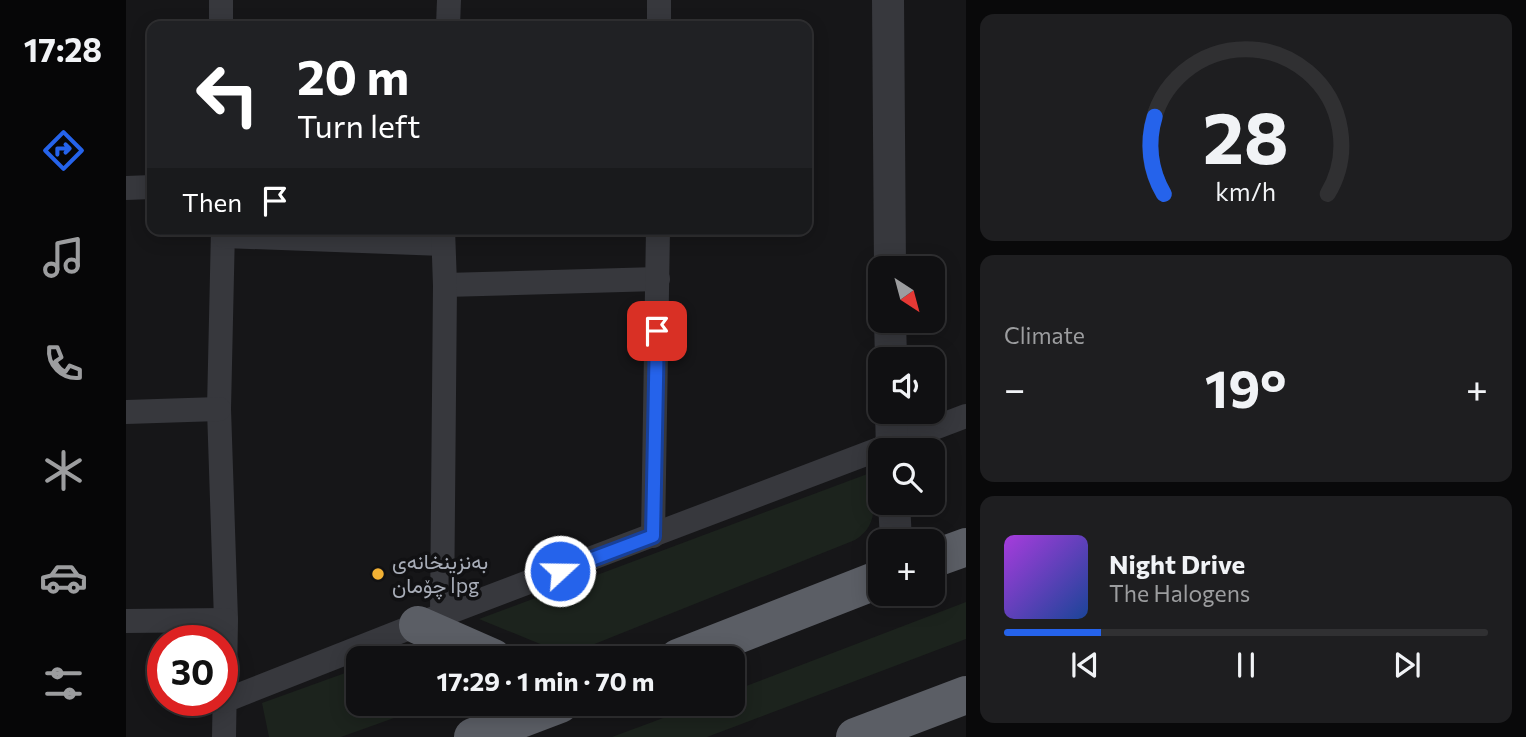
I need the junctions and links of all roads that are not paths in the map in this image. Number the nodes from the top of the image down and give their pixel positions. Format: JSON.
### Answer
{"nodes":[{"id":1,"x":221,"y":0,"type":"edge"},
{"id":2,"x":449,"y":0,"type":"edge"},
{"id":3,"x":659,"y":0,"type":"edge"},
{"id":4,"x":888,"y":0,"type":"edge"},
{"id":5,"x":221,"y":21,"type":"edge"},
{"id":6,"x":448,"y":21,"type":"edge"},
{"id":7,"x":659,"y":21,"type":"edge"},
{"id":8,"x":147,"y":187,"type":"edge"},
{"id":9,"x":126,"y":188,"type":"edge"},
{"id":10,"x":224,"y":235,"type":"edge"},
{"id":11,"x":388,"y":235,"type":"edge"},
{"id":12,"x":658,"y":235,"type":"edge"},
{"id":13,"x":443,"y":236,"type":"edge"},
{"id":14,"x":890,"y":256,"type":"edge"},
{"id":15,"x":658,"y":279,"type":"junction"},
{"id":16,"x":445,"y":285,"type":"junction"},
{"id":17,"x":219,"y":409,"type":"junction"},
{"id":18,"x":126,"y":412,"type":"edge"},
{"id":19,"x":966,"y":416,"type":"edge"},
{"id":20,"x":913,"y":438,"type":"edge"},
{"id":21,"x":868,"y":456,"type":"edge"},
{"id":22,"x":653,"y":536,"type":"junction"},
{"id":23,"x":966,"y":547,"type":"edge"},
{"id":24,"x":945,"y":555,"type":"edge"},
{"id":25,"x":868,"y":584,"type":"edge"},
{"id":26,"x":226,"y":620,"type":"junction"},
{"id":27,"x":430,"y":620,"type":"junction"},
{"id":28,"x":126,"y":621,"type":"edge"},
{"id":29,"x":226,"y":625,"type":"edge"},
{"id":30,"x":473,"y":646,"type":"edge"},
{"id":31,"x":709,"y":646,"type":"edge"},
{"id":32,"x":238,"y":695,"type":"edge"},
{"id":33,"x":966,"y":695,"type":"edge"},
{"id":34,"x":224,"y":716,"type":"edge"},
{"id":35,"x":528,"y":716,"type":"edge"},
{"id":36,"x":862,"y":736,"type":"edge"},
{"id":37,"x":224,"y":737,"type":"edge"},
{"id":38,"x":473,"y":737,"type":"edge"}],
"edges":[{"from":1,"to":5,"type":"street"},
{"from":2,"to":6,"type":"street"},
{"from":3,"to":7,"type":"street"},
{"from":4,"to":14,"type":"street"},
{"from":8,"to":9,"type":"street"},
{"from":10,"to":17,"type":"street"},
{"from":11,"to":13,"type":"street"},
{"from":12,"to":15,"type":"street"},
{"from":13,"to":16,"type":"street"},
{"from":15,"to":16,"type":"street"},
{"from":15,"to":22,"type":"street"},
{"from":16,"to":27,"type":"street"},
{"from":17,"to":18,"type":"street"},
{"from":17,"to":26,"type":"street"},
{"from":19,"to":20,"type":"street"},
{"from":21,"to":22,"type":"street"},
{"from":22,"to":27,"type":"street"},
{"from":23,"to":24,"type":"highway"},
{"from":25,"to":31,"type":"highway"},
{"from":26,"to":28,"type":"street"},
{"from":26,"to":29,"type":"street"},
{"from":27,"to":30,"type":"highway"},
{"from":27,"to":32,"type":"street"},
{"from":33,"to":36,"type":"highway"},
{"from":34,"to":37,"type":"street"},
{"from":35,"to":38,"type":"highway"}]}
